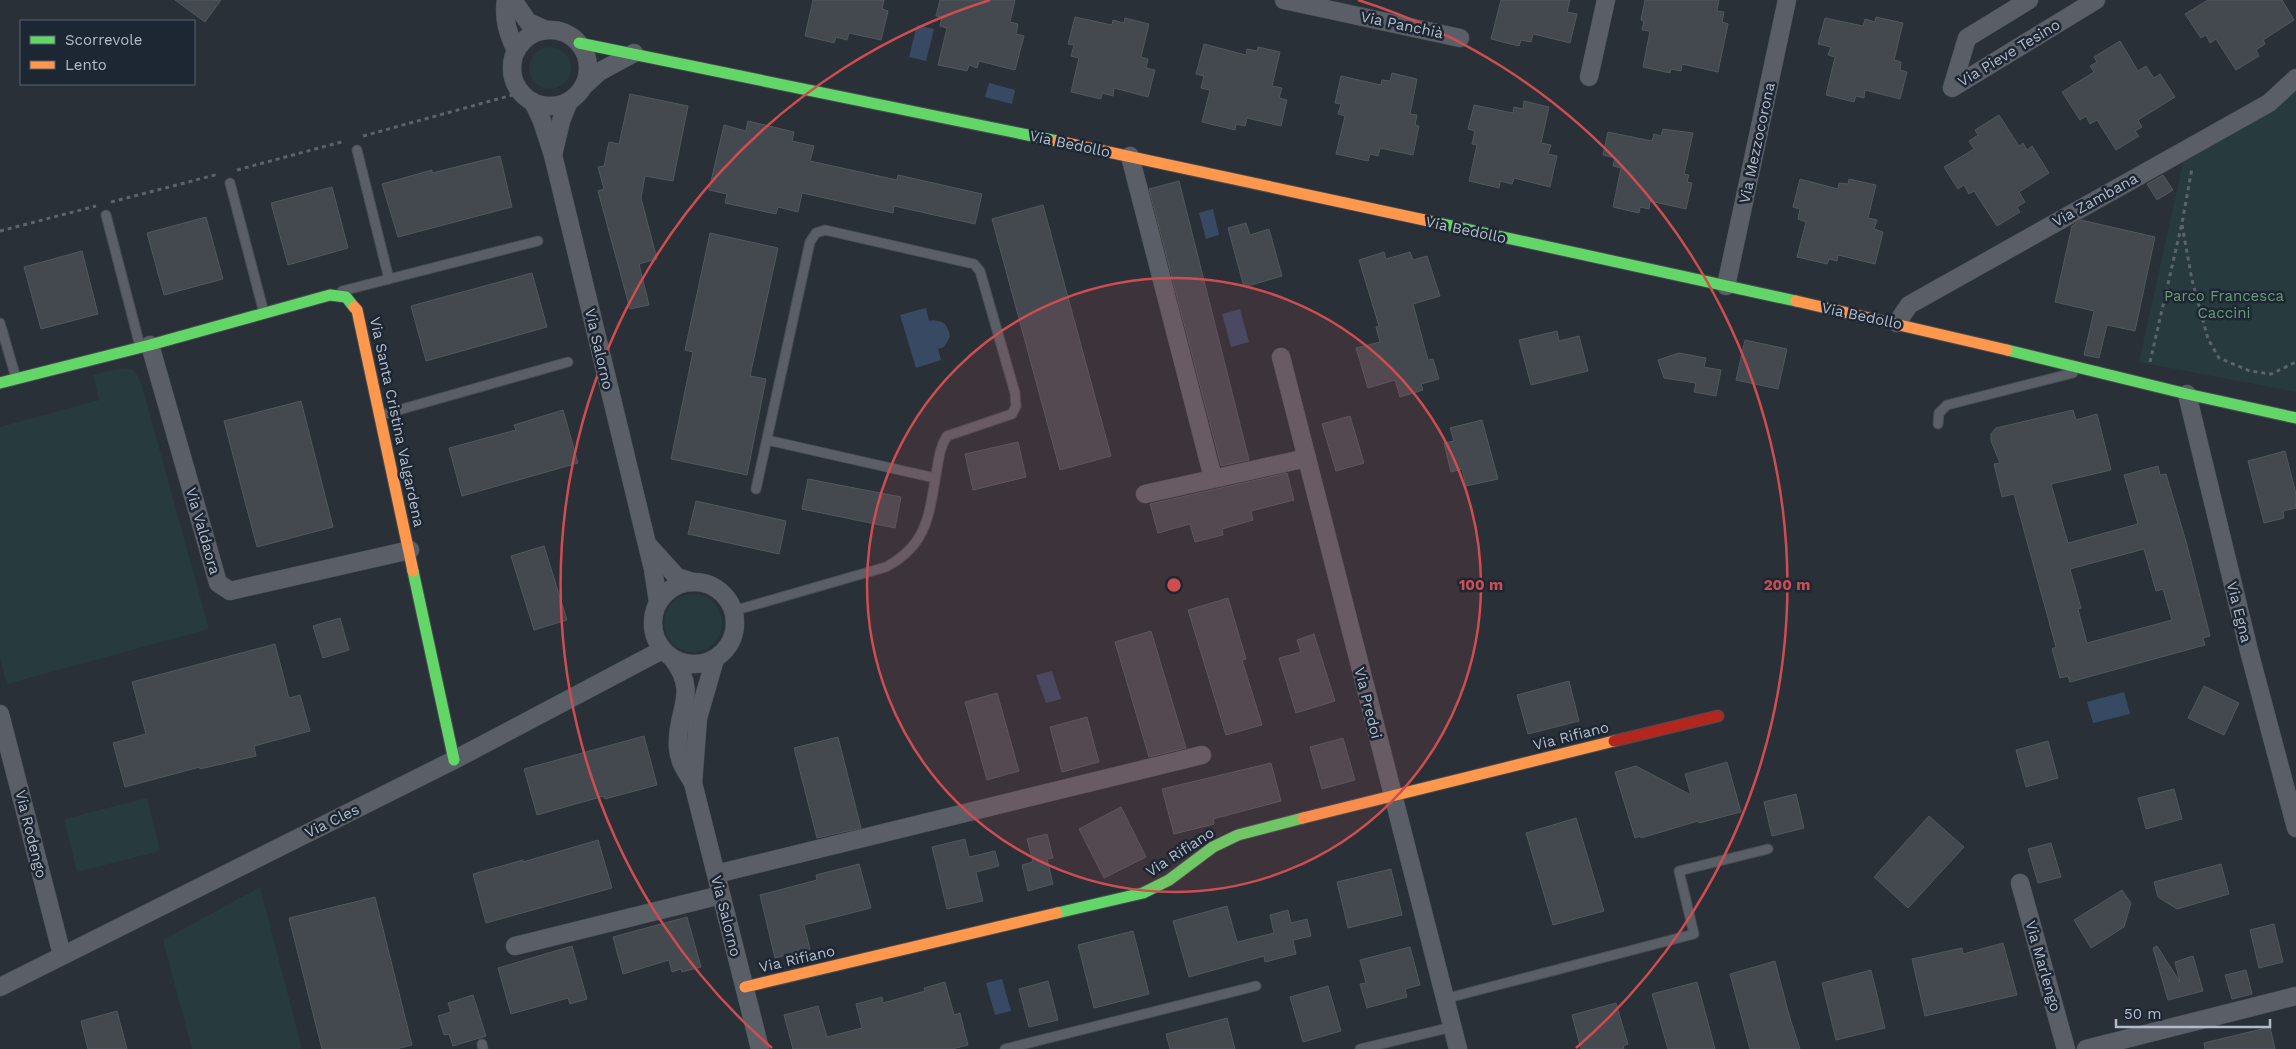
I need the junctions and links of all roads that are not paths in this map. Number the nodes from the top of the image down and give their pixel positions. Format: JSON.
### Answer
{"nodes":[{"id":1,"x":506,"y":0,"type":"edge"},
{"id":2,"x":513,"y":0,"type":"edge"},
{"id":3,"x":1284,"y":0,"type":"edge"},
{"id":4,"x":1606,"y":0,"type":"edge"},
{"id":5,"x":1787,"y":0,"type":"edge"},
{"id":6,"x":2029,"y":0,"type":"edge"},
{"id":7,"x":2096,"y":0,"type":"edge"},
{"id":8,"x":546,"y":30,"type":"junction"},
{"id":9,"x":1460,"y":38,"type":"dead end"},
{"id":10,"x":579,"y":43,"type":"junction"},
{"id":11,"x":516,"y":51,"type":"junction"},
{"id":12,"x":634,"y":52,"type":"junction"},
{"id":13,"x":1589,"y":77,"type":"dead end"},
{"id":14,"x":2296,"y":78,"type":"edge"},
{"id":15,"x":584,"y":85,"type":"junction"},
{"id":16,"x":527,"y":97,"type":"junction"},
{"id":17,"x":569,"y":101,"type":"junction"},
{"id":18,"x":357,"y":150,"type":"dead end"},
{"id":19,"x":553,"y":155,"type":"junction"},
{"id":20,"x":1130,"y":156,"type":"junction"},
{"id":21,"x":230,"y":183,"type":"dead end"},
{"id":22,"x":106,"y":215,"type":"dead end"},
{"id":23,"x":538,"y":241,"type":"dead end"},
{"id":24,"x":389,"y":279,"type":"junction"},
{"id":25,"x":1726,"y":286,"type":"junction"},
{"id":26,"x":330,"y":294,"type":"junction"},
{"id":27,"x":264,"y":313,"type":"junction"},
{"id":28,"x":0,"y":323,"type":"edge"},
{"id":29,"x":1897,"y":323,"type":"junction"},
{"id":30,"x":145,"y":346,"type":"junction"},
{"id":31,"x":1281,"y":357,"type":"dead end"},
{"id":32,"x":568,"y":362,"type":"dead end"},
{"id":33,"x":2087,"y":370,"type":"junction"},
{"id":34,"x":16,"y":379,"type":"junction"},
{"id":35,"x":0,"y":383,"type":"edge"},
{"id":36,"x":2187,"y":394,"type":"junction"},
{"id":37,"x":380,"y":416,"type":"junction"},
{"id":38,"x":2296,"y":418,"type":"edge"},
{"id":39,"x":1938,"y":424,"type":"dead end"},
{"id":40,"x":767,"y":440,"type":"junction"},
{"id":41,"x":1307,"y":458,"type":"junction"},
{"id":42,"x":935,"y":478,"type":"junction"},
{"id":43,"x":1213,"y":478,"type":"junction"},
{"id":44,"x":756,"y":489,"type":"dead end"},
{"id":45,"x":1145,"y":494,"type":"dead end"},
{"id":46,"x":645,"y":542,"type":"junction"},
{"id":47,"x":410,"y":550,"type":"junction"},
{"id":48,"x":693,"y":582,"type":"junction"},
{"id":49,"x":658,"y":602,"type":"junction"},
{"id":50,"x":733,"y":611,"type":"junction"},
{"id":51,"x":668,"y":654,"type":"junction"},
{"id":52,"x":715,"y":658,"type":"junction"},
{"id":53,"x":0,"y":714,"type":"edge"},
{"id":54,"x":1718,"y":716,"type":"dead end"},
{"id":55,"x":1202,"y":755,"type":"dead end"},
{"id":56,"x":454,"y":760,"type":"junction"},
{"id":57,"x":692,"y":783,"type":"junction"},
{"id":58,"x":1392,"y":795,"type":"junction"},
{"id":59,"x":2296,"y":828,"type":"edge"},
{"id":60,"x":1768,"y":849,"type":"dead end"},
{"id":61,"x":716,"y":874,"type":"junction"},
{"id":62,"x":2020,"y":883,"type":"dead end"},
{"id":63,"x":721,"y":895,"type":"junction"},
{"id":64,"x":515,"y":946,"type":"dead end"},
{"id":65,"x":62,"y":955,"type":"junction"},
{"id":66,"x":1256,"y":986,"type":"dead end"},
{"id":67,"x":0,"y":987,"type":"edge"},
{"id":68,"x":744,"y":987,"type":"junction"},
{"id":69,"x":2296,"y":996,"type":"edge"},
{"id":70,"x":1444,"y":999,"type":"junction"},
{"id":71,"x":1452,"y":1026,"type":"junction"},
{"id":72,"x":760,"y":1049,"type":"edge"},
{"id":73,"x":1005,"y":1049,"type":"edge"},
{"id":74,"x":1360,"y":1049,"type":"edge"},
{"id":75,"x":1458,"y":1049,"type":"edge"},
{"id":76,"x":2066,"y":1049,"type":"edge"},
{"id":77,"x":2086,"y":1049,"type":"edge"}],
"edges":[{"from":1,"to":11,"type":"street"},
{"from":2,"to":8,"type":"street"},
{"from":3,"to":9,"type":"street","name":"Via Panchià"},
{"from":4,"to":13,"type":"street"},
{"from":5,"to":25,"type":"street","name":"Via Mezzocorona"},
{"from":6,"to":7,"type":"street","name":"Via Pieve Tesino"},
{"from":8,"to":10,"type":"street"},
{"from":8,"to":11,"type":"street"},
{"from":10,"to":12,"type":"street","name":"Via Bedollo"},
{"from":10,"to":15,"type":"street"},
{"from":11,"to":16,"type":"street"},
{"from":12,"to":15,"type":"street"},
{"from":12,"to":20,"type":"street","name":"Via Bedollo"},
{"from":14,"to":29,"type":"street","name":"Via Zambana"},
{"from":15,"to":17,"type":"street"},
{"from":16,"to":17,"type":"street"},
{"from":16,"to":19,"type":"street","name":"Via Salorno"},
{"from":17,"to":19,"type":"street","name":"Via Salorno"},
{"from":18,"to":24,"type":"lane"},
{"from":19,"to":46,"type":"street","name":"Via Salorno"},
{"from":20,"to":25,"type":"street","name":"Via Bedollo"},
{"from":20,"to":43,"type":"street"},
{"from":21,"to":27,"type":"lane"},
{"from":22,"to":30,"type":"lane"},
{"from":23,"to":24,"type":"lane"},
{"from":24,"to":26,"type":"lane"},
{"from":25,"to":29,"type":"street","name":"Via Bedollo"},
{"from":26,"to":27,"type":"street"},
{"from":26,"to":37,"type":"street","name":"Via Santa Cristina Valgardena"},
{"from":27,"to":30,"type":"street"},
{"from":28,"to":34,"type":"lane"},
{"from":29,"to":33,"type":"street","name":"Via Bedollo"},
{"from":30,"to":34,"type":"street"},
{"from":30,"to":47,"type":"street","name":"Via Valdaora"},
{"from":31,"to":41,"type":"street","name":"Via Predoi"},
{"from":32,"to":37,"type":"lane"},
{"from":33,"to":36,"type":"street","name":"Via Bedollo"},
{"from":33,"to":39,"type":"lane"},
{"from":34,"to":35,"type":"street"},
{"from":36,"to":38,"type":"street","name":"Via Bedollo"},
{"from":36,"to":59,"type":"street","name":"Via Egna"},
{"from":37,"to":47,"type":"street","name":"Via Santa Cristina Valgardena"},
{"from":40,"to":42,"type":"lane"},
{"from":40,"to":42,"type":"lane"},
{"from":40,"to":44,"type":"lane"},
{"from":41,"to":43,"type":"street"},
{"from":41,"to":58,"type":"street","name":"Via Predoi"},
{"from":42,"to":50,"type":"lane"},
{"from":43,"to":45,"type":"street"},
{"from":46,"to":48,"type":"street","name":"Via Salorno"},
{"from":46,"to":49,"type":"street","name":"Via Salorno"},
{"from":47,"to":56,"type":"street","name":"Via Santa Cristina Valgardena"},
{"from":48,"to":49,"type":"street"},
{"from":48,"to":50,"type":"street"},
{"from":49,"to":51,"type":"street"},
{"from":50,"to":52,"type":"street"},
{"from":51,"to":52,"type":"street"},
{"from":51,"to":56,"type":"street","name":"Via Cles"},
{"from":51,"to":57,"type":"street","name":"Via Salorno"},
{"from":52,"to":57,"type":"street","name":"Via Salorno"},
{"from":53,"to":65,"type":"street","name":"Via Rodengo"},
{"from":54,"to":58,"type":"street","name":"Via Rifiano"},
{"from":55,"to":61,"type":"street"},
{"from":56,"to":65,"type":"street","name":"Via Cles"},
{"from":57,"to":61,"type":"street","name":"Via Salorno"},
{"from":58,"to":68,"type":"street","name":"Via Rifiano"},
{"from":58,"to":70,"type":"street","name":"Via Predoi"},
{"from":60,"to":70,"type":"lane"},
{"from":61,"to":63,"type":"street","name":"Via Salorno"},
{"from":62,"to":76,"type":"street","name":"Via Marlengo"},
{"from":63,"to":64,"type":"street"},
{"from":63,"to":68,"type":"street","name":"Via Salorno"},
{"from":65,"to":67,"type":"street","name":"Via Cles"},
{"from":66,"to":73,"type":"lane"},
{"from":68,"to":72,"type":"street","name":"Via Salorno"},
{"from":69,"to":77,"type":"street"},
{"from":70,"to":71,"type":"street","name":"Via Predoi"},
{"from":71,"to":74,"type":"lane"},
{"from":71,"to":75,"type":"street","name":"Via Predoi"}]}
